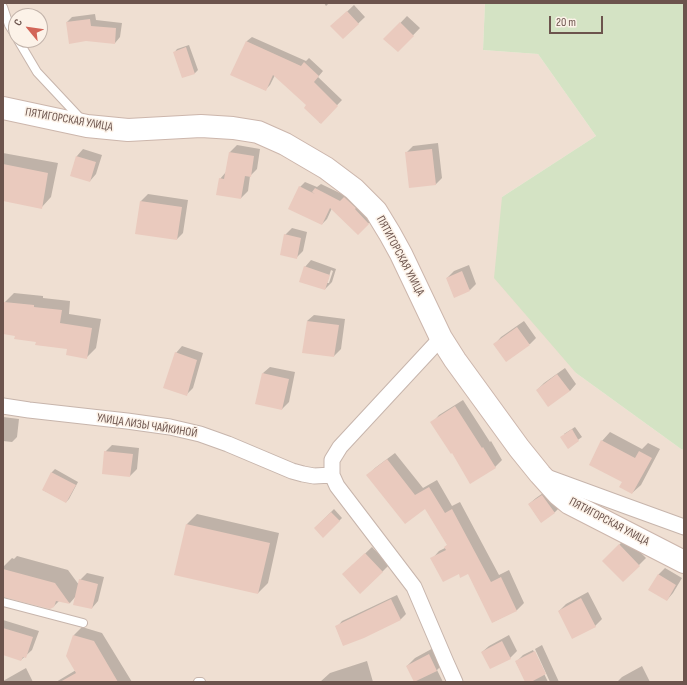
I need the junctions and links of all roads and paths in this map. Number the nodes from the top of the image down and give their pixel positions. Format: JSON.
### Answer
{"nodes":[{"id":1,"x":3,"y":6,"type":"edge"},
{"id":2,"x":8,"y":22,"type":"edge"},
{"id":3,"x":23,"y":48,"type":"edge"},
{"id":4,"x":3,"y":108,"type":"edge"},
{"id":5,"x":87,"y":126,"type":"junction"},
{"id":6,"x":441,"y":338,"type":"junction"},
{"id":7,"x":3,"y":406,"type":"edge"},
{"id":8,"x":540,"y":474,"type":"junction"},
{"id":9,"x":332,"y":475,"type":"junction"},
{"id":10,"x":684,"y":527,"type":"edge"},
{"id":11,"x":684,"y":562,"type":"edge"},
{"id":12,"x":3,"y":602,"type":"edge"},
{"id":13,"x":83,"y":623,"type":"dead end"},
{"id":14,"x":198,"y":682,"type":"edge"},
{"id":15,"x":201,"y":682,"type":"edge"},
{"id":16,"x":455,"y":682,"type":"edge"}],
"edges":[{"from":1,"to":2,"type":"lane"},
{"from":3,"to":5,"type":"lane"},
{"from":4,"to":5,"type":"street","name":"ПЯТИГОРСКАЯ УЛИЦА"},
{"from":5,"to":6,"type":"street","name":"ПЯТИГОРСКАЯ УЛИЦА"},
{"from":6,"to":8,"type":"street","name":"ПЯТИГОРСКАЯ УЛИЦА"},
{"from":6,"to":9,"type":"street"},
{"from":7,"to":9,"type":"street","name":"УЛИЦА ЛИЗЫ ЧАЙКИНОЙ"},
{"from":8,"to":10,"type":"street","name":"ПЯТИГОРСКАЯ УЛИЦА"},
{"from":8,"to":11,"type":"street","name":"ПЯТИГОРСКАЯ УЛИЦА"},
{"from":9,"to":16,"type":"street"},
{"from":12,"to":13,"type":"lane"},
{"from":14,"to":15,"type":"lane"}]}
